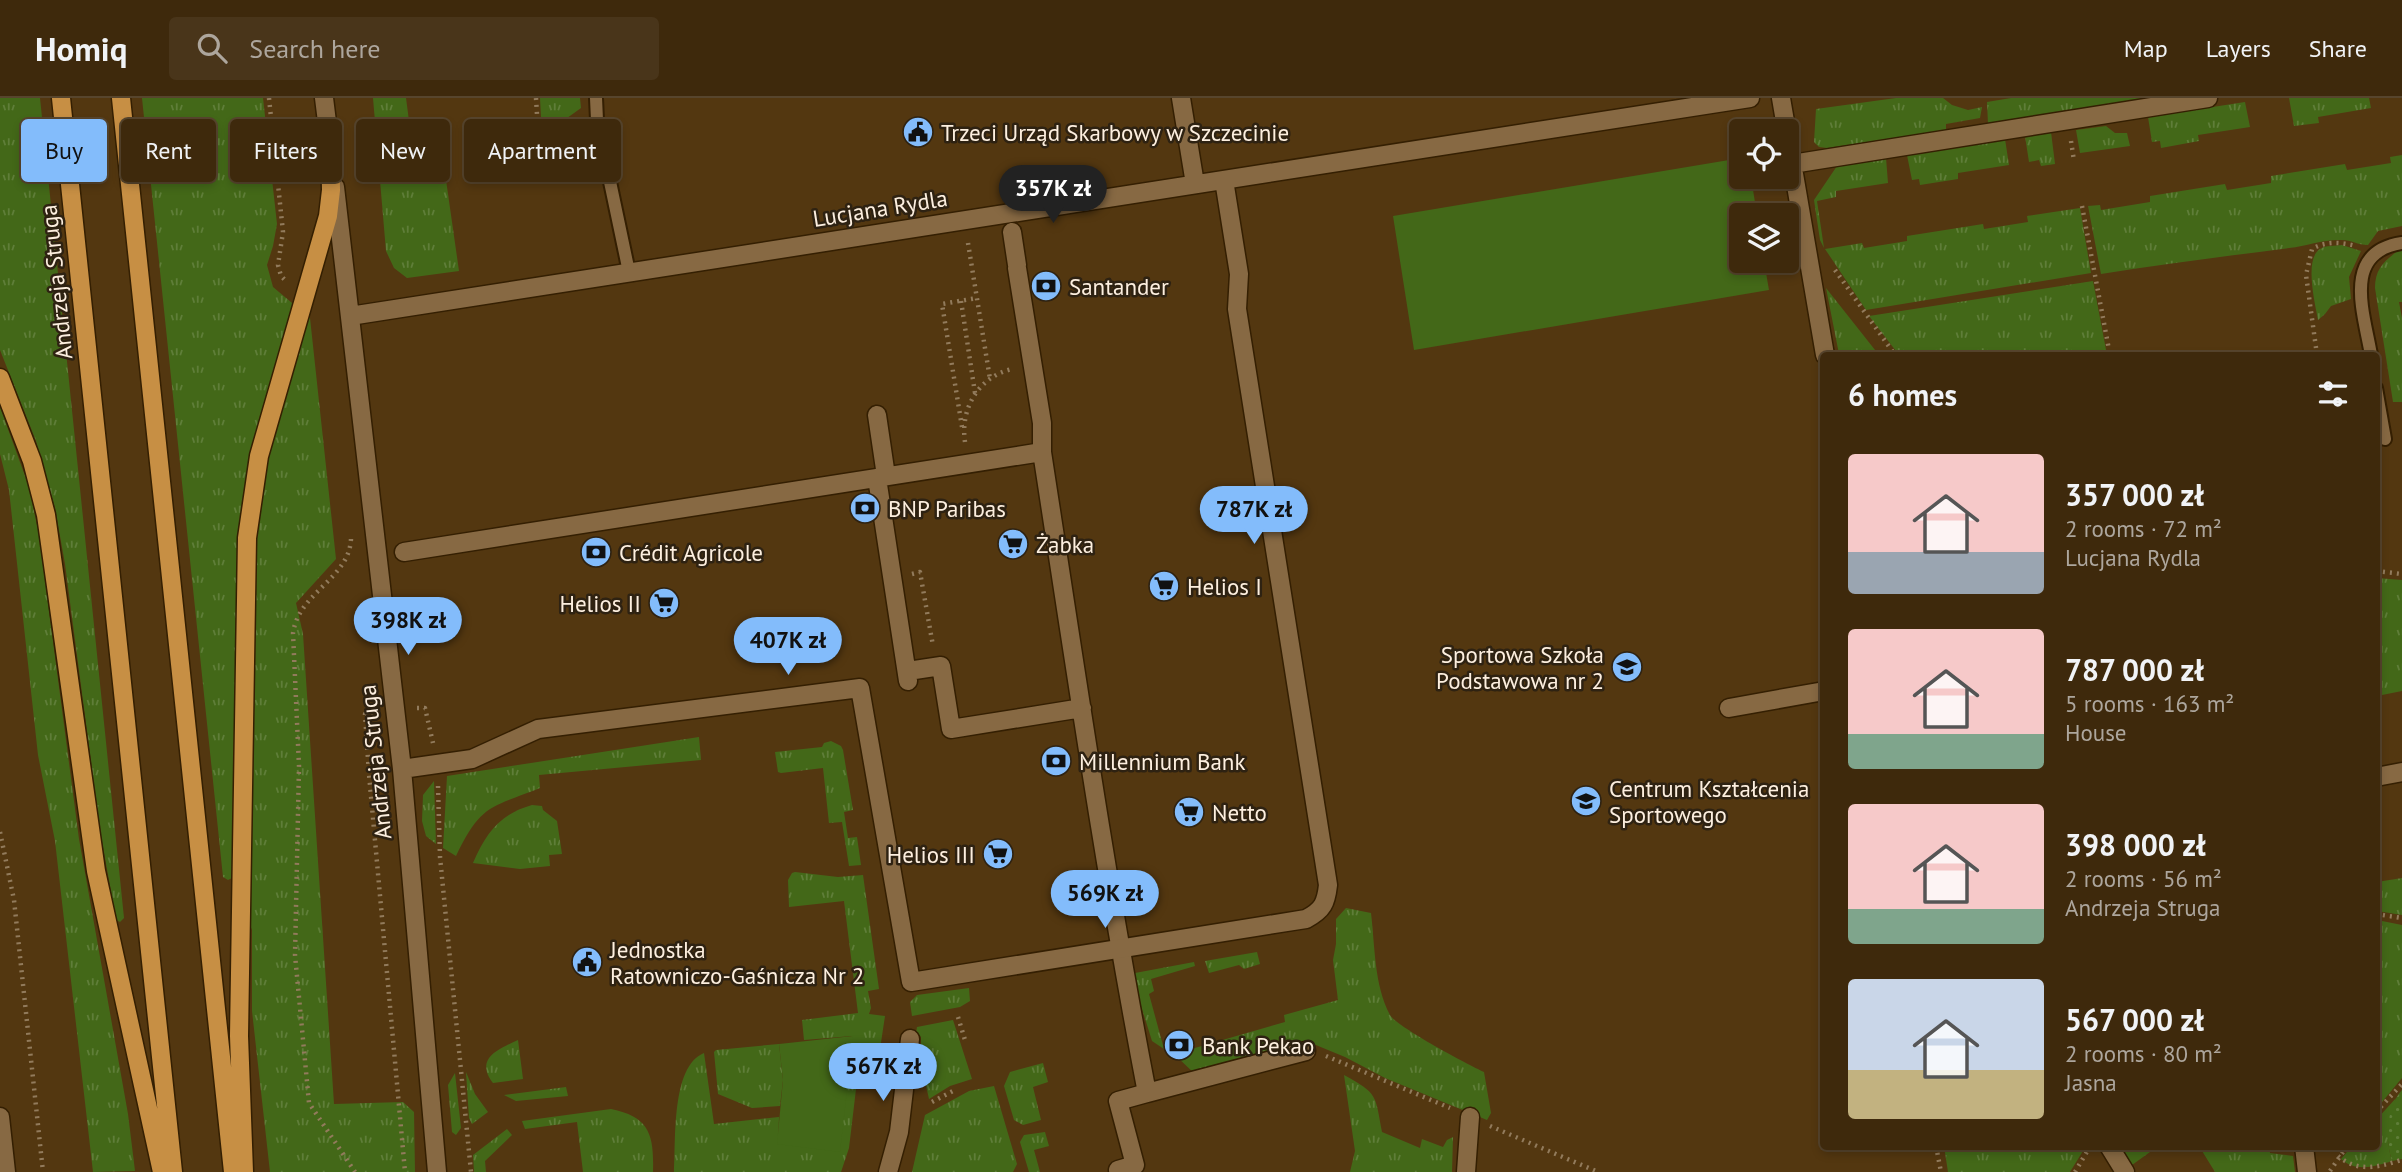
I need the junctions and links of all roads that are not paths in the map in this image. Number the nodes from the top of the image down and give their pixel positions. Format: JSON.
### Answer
{"nodes":[{"id":1,"x":61,"y":98,"type":"edge"},
{"id":2,"x":121,"y":98,"type":"edge"},
{"id":3,"x":324,"y":98,"type":"edge"},
{"id":4,"x":596,"y":98,"type":"edge"},
{"id":5,"x":1181,"y":98,"type":"edge"},
{"id":6,"x":1750,"y":98,"type":"edge"},
{"id":7,"x":1781,"y":98,"type":"edge"},
{"id":8,"x":2208,"y":98,"type":"edge"},
{"id":9,"x":327,"y":119,"type":"edge"},
{"id":10,"x":1784,"y":119,"type":"edge"},
{"id":11,"x":1799,"y":163,"type":"edge"},
{"id":12,"x":1224,"y":180,"type":"junction"},
{"id":13,"x":330,"y":182,"type":"edge"},
{"id":14,"x":334,"y":182,"type":"edge"},
{"id":15,"x":1195,"y":184,"type":"junction"},
{"id":16,"x":1796,"y":189,"type":"edge"},
{"id":17,"x":1012,"y":232,"type":"dead end"},
{"id":18,"x":2402,"y":243,"type":"edge"},
{"id":19,"x":629,"y":272,"type":"junction"},
{"id":20,"x":350,"y":316,"type":"junction"},
{"id":21,"x":1824,"y":352,"type":"edge"},
{"id":22,"x":2371,"y":352,"type":"edge"},
{"id":23,"x":0,"y":379,"type":"edge"},
{"id":24,"x":2380,"y":411,"type":"edge"},
{"id":25,"x":877,"y":415,"type":"dead end"},
{"id":26,"x":2385,"y":439,"type":"dead end"},
{"id":27,"x":1042,"y":452,"type":"junction"},
{"id":28,"x":882,"y":477,"type":"junction"},
{"id":29,"x":404,"y":552,"type":"dead end"},
{"id":30,"x":1820,"y":692,"type":"edge"},
{"id":31,"x":1082,"y":708,"type":"junction"},
{"id":32,"x":1729,"y":708,"type":"dead end"},
{"id":33,"x":402,"y":769,"type":"junction"},
{"id":34,"x":2402,"y":772,"type":"edge"},
{"id":35,"x":2380,"y":776,"type":"edge"},
{"id":36,"x":1120,"y":947,"type":"junction"},
{"id":37,"x":911,"y":1039,"type":"dead end"},
{"id":38,"x":1306,"y":1051,"type":"dead end"},
{"id":39,"x":1147,"y":1093,"type":"junction"},
{"id":40,"x":0,"y":1117,"type":"edge"},
{"id":41,"x":1470,"y":1117,"type":"dead end"},
{"id":42,"x":2111,"y":1150,"type":"edge"},
{"id":43,"x":2304,"y":1150,"type":"edge"},
{"id":44,"x":1118,"y":1170,"type":"edge"},
{"id":45,"x":6,"y":1172,"type":"edge"},
{"id":46,"x":162,"y":1172,"type":"edge"},
{"id":47,"x":173,"y":1172,"type":"edge"},
{"id":48,"x":233,"y":1172,"type":"edge"},
{"id":49,"x":244,"y":1172,"type":"edge"},
{"id":50,"x":437,"y":1172,"type":"edge"},
{"id":51,"x":888,"y":1172,"type":"edge"},
{"id":52,"x":1466,"y":1172,"type":"edge"},
{"id":53,"x":2125,"y":1172,"type":"edge"},
{"id":54,"x":2307,"y":1172,"type":"edge"}],
"edges":[{"from":1,"to":47,"type":"main road","name":"Andrzeja Struga"},
{"from":2,"to":48,"type":"main road"},
{"from":3,"to":9,"type":"street","name":"Andrzeja Struga"},
{"from":4,"to":19,"type":"lane"},
{"from":5,"to":15,"type":"street"},
{"from":6,"to":12,"type":"street","name":"Lucjana Rydla"},
{"from":7,"to":10,"type":"street"},
{"from":8,"to":11,"type":"street"},
{"from":12,"to":15,"type":"street","name":"Lucjana Rydla"},
{"from":12,"to":36,"type":"street"},
{"from":13,"to":49,"type":"main road"},
{"from":14,"to":20,"type":"street","name":"Andrzeja Struga"},
{"from":15,"to":19,"type":"street","name":"Lucjana Rydla"},
{"from":16,"to":21,"type":"street"},
{"from":17,"to":27,"type":"street"},
{"from":18,"to":22,"type":"lane"},
{"from":19,"to":20,"type":"street","name":"Lucjana Rydla"},
{"from":20,"to":33,"type":"street","name":"Andrzeja Struga"},
{"from":23,"to":46,"type":"main road"},
{"from":24,"to":26,"type":"lane"},
{"from":25,"to":28,"type":"street"},
{"from":27,"to":28,"type":"street"},
{"from":27,"to":31,"type":"street"},
{"from":28,"to":29,"type":"street"},
{"from":28,"to":31,"type":"street"},
{"from":30,"to":32,"type":"street"},
{"from":31,"to":36,"type":"street"},
{"from":33,"to":36,"type":"street"},
{"from":33,"to":50,"type":"street","name":"Andrzeja Struga"},
{"from":34,"to":35,"type":"street"},
{"from":36,"to":39,"type":"street"},
{"from":37,"to":51,"type":"street"},
{"from":38,"to":39,"type":"street"},
{"from":39,"to":44,"type":"street"},
{"from":40,"to":45,"type":"street"},
{"from":41,"to":52,"type":"street"},
{"from":42,"to":53,"type":"street"},
{"from":43,"to":54,"type":"street"}]}
